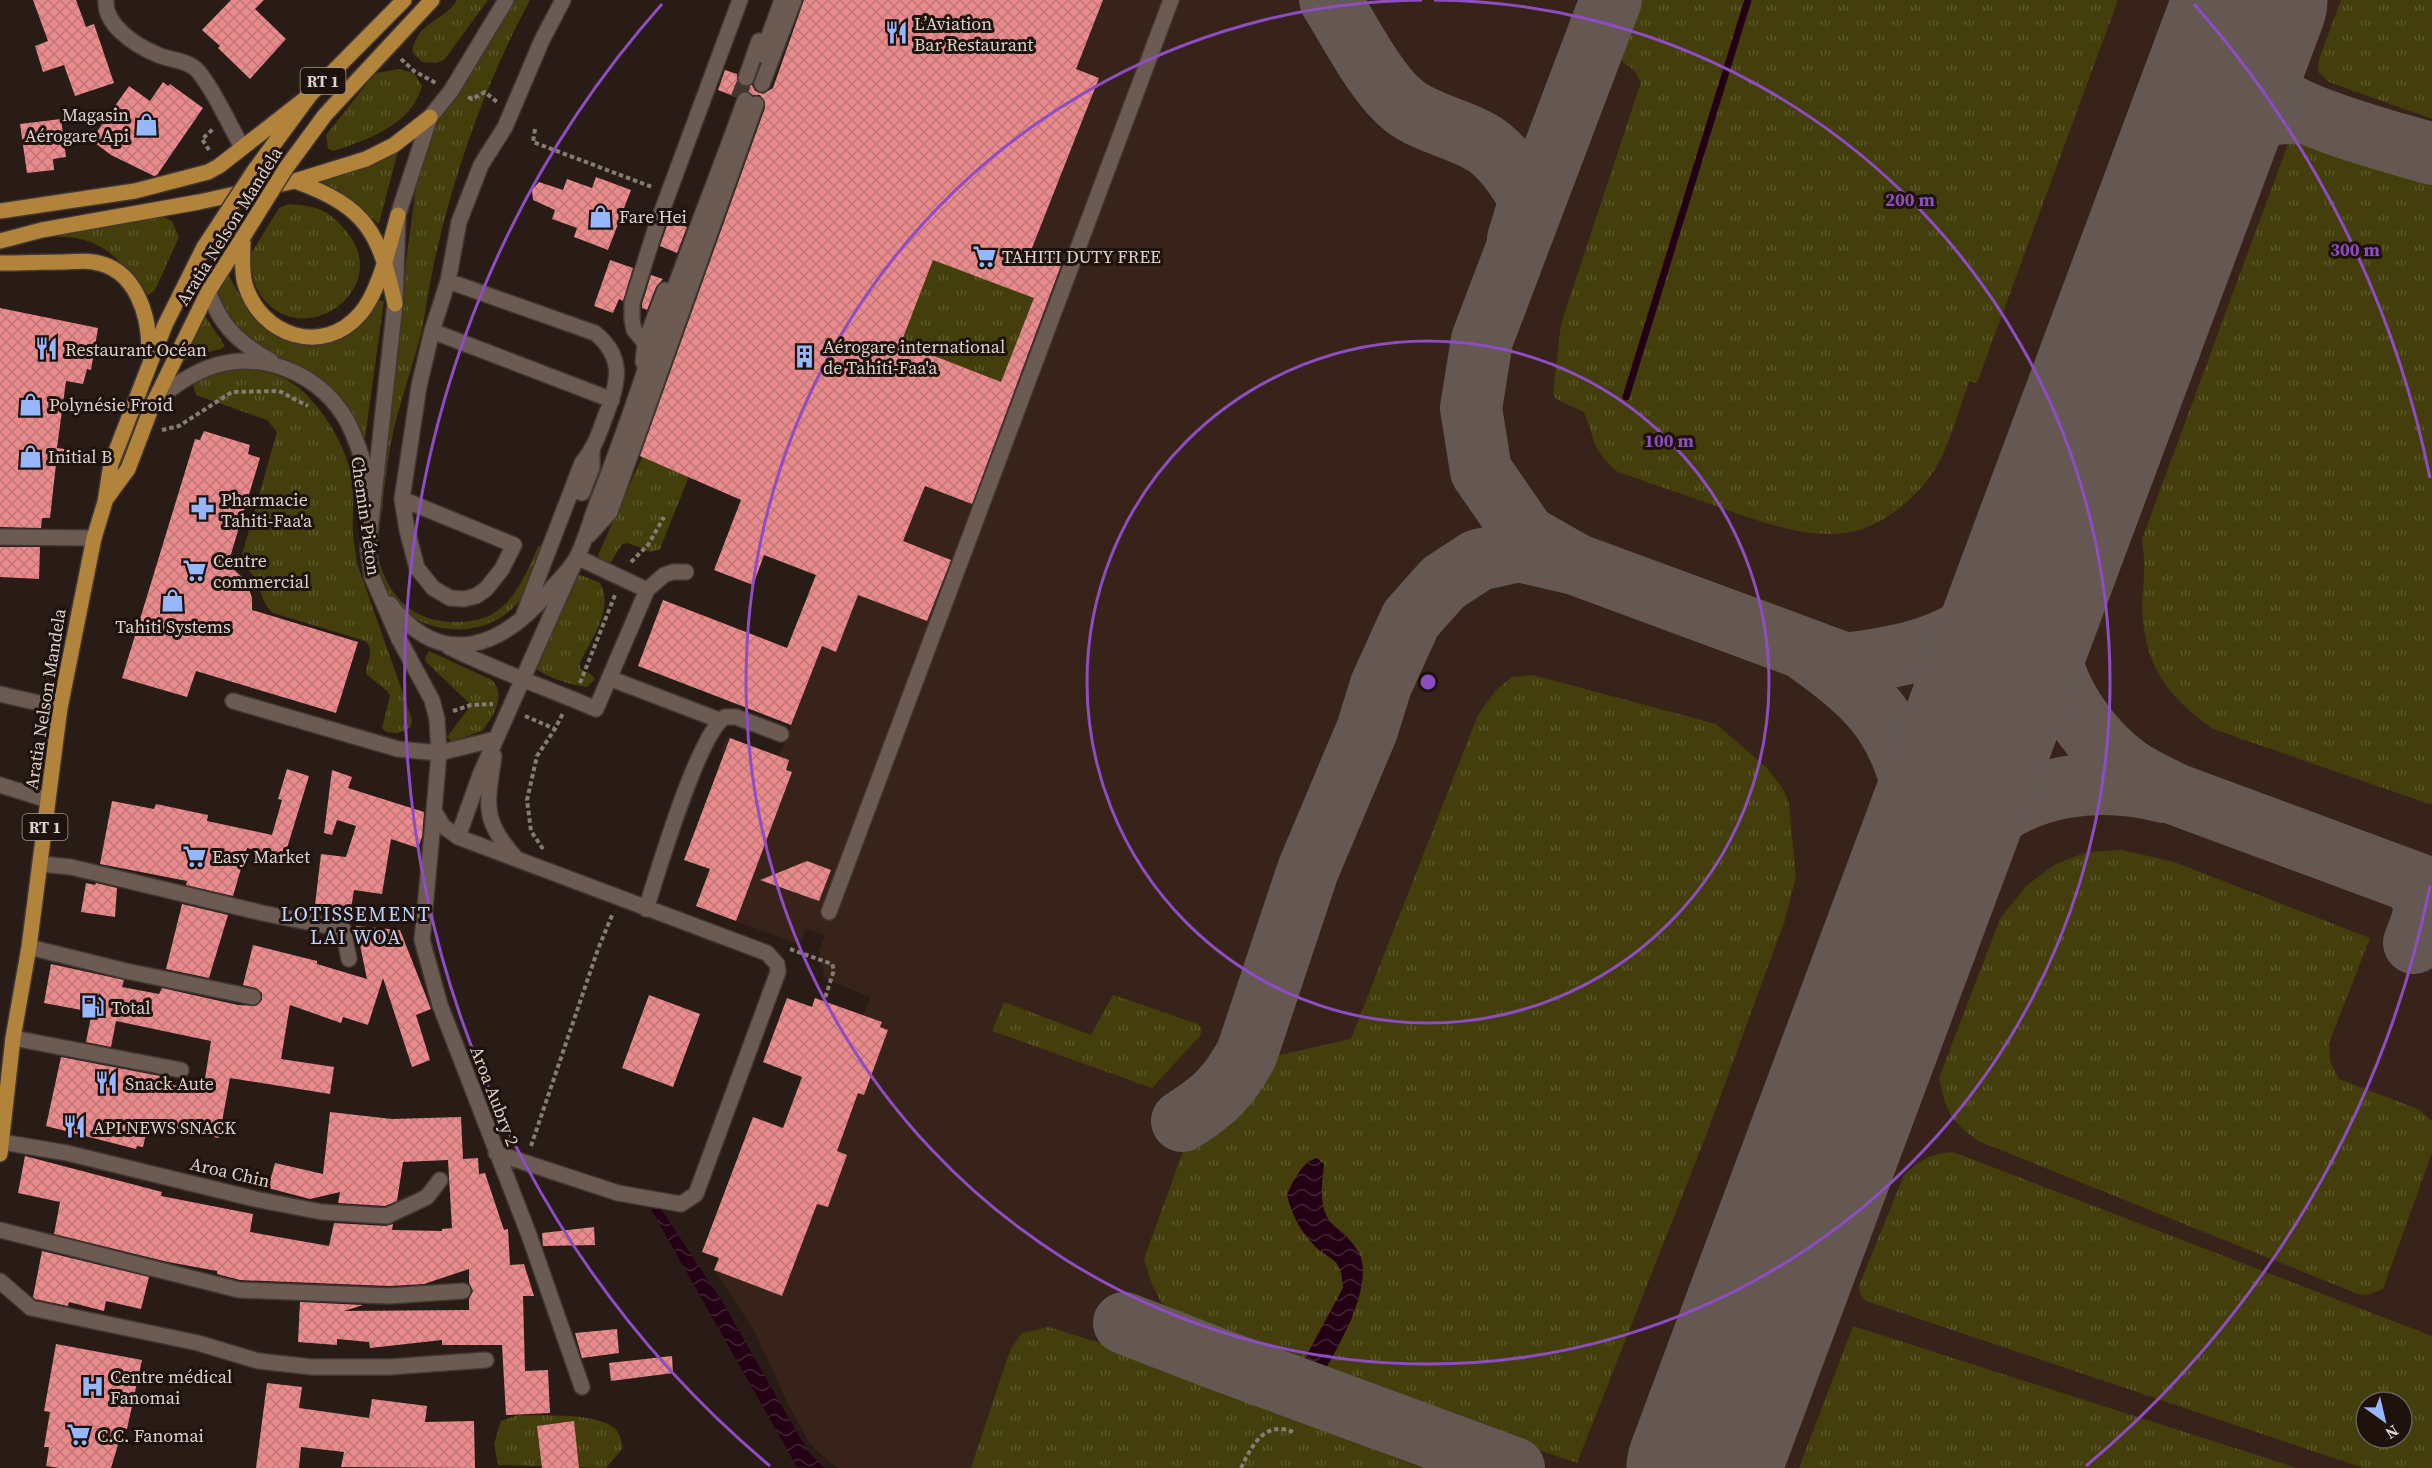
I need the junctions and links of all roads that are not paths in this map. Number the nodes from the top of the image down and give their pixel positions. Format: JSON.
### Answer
{"nodes":[{"id":1,"x":106,"y":0,"type":"edge"},
{"id":2,"x":404,"y":0,"type":"edge"},
{"id":3,"x":432,"y":0,"type":"edge"},
{"id":4,"x":506,"y":0,"type":"edge"},
{"id":5,"x":563,"y":0,"type":"edge"},
{"id":6,"x":740,"y":0,"type":"edge"},
{"id":7,"x":774,"y":0,"type":"edge"},
{"id":8,"x":783,"y":0,"type":"edge"},
{"id":9,"x":794,"y":0,"type":"edge"},
{"id":10,"x":1171,"y":0,"type":"edge"},
{"id":11,"x":753,"y":80,"type":"junction"},
{"id":12,"x":310,"y":95,"type":"junction"},
{"id":13,"x":746,"y":101,"type":"junction"},
{"id":14,"x":430,"y":117,"type":"junction"},
{"id":15,"x":242,"y":147,"type":"junction"},
{"id":16,"x":291,"y":175,"type":"junction"},
{"id":17,"x":0,"y":211,"type":"edge"},
{"id":18,"x":398,"y":215,"type":"junction"},
{"id":19,"x":0,"y":230,"type":"edge"},
{"id":20,"x":42,"y":230,"type":"junction"},
{"id":21,"x":243,"y":238,"type":"junction"},
{"id":22,"x":0,"y":241,"type":"edge"},
{"id":23,"x":385,"y":260,"type":"junction"},
{"id":24,"x":197,"y":261,"type":"junction"},
{"id":25,"x":0,"y":263,"type":"edge"},
{"id":26,"x":448,"y":281,"type":"junction"},
{"id":27,"x":208,"y":292,"type":"junction"},
{"id":28,"x":395,"y":304,"type":"junction"},
{"id":29,"x":432,"y":331,"type":"junction"},
{"id":30,"x":645,"y":344,"type":"junction"},
{"id":31,"x":279,"y":365,"type":"junction"},
{"id":32,"x":149,"y":368,"type":"junction"},
{"id":33,"x":642,"y":380,"type":"junction"},
{"id":34,"x":612,"y":400,"type":"junction"},
{"id":35,"x":154,"y":401,"type":"junction"},
{"id":36,"x":592,"y":450,"type":"junction"},
{"id":37,"x":373,"y":498,"type":"junction"},
{"id":38,"x":402,"y":499,"type":"junction"},
{"id":39,"x":105,"y":502,"type":"junction"},
{"id":40,"x":0,"y":537,"type":"edge"},
{"id":41,"x":94,"y":538,"type":"junction"},
{"id":42,"x":583,"y":542,"type":"junction"},
{"id":43,"x":577,"y":557,"type":"junction"},
{"id":44,"x":686,"y":572,"type":"dead end"},
{"id":45,"x":372,"y":577,"type":"junction"},
{"id":46,"x":647,"y":590,"type":"junction"},
{"id":47,"x":540,"y":602,"type":"junction"},
{"id":48,"x":521,"y":620,"type":"junction"},
{"id":49,"x":441,"y":643,"type":"junction"},
{"id":50,"x":609,"y":678,"type":"junction"},
{"id":51,"x":523,"y":681,"type":"junction"},
{"id":52,"x":0,"y":694,"type":"edge"},
{"id":53,"x":233,"y":701,"type":"dead end"},
{"id":54,"x":60,"y":708,"type":"junction"},
{"id":55,"x":719,"y":720,"type":"junction"},
{"id":56,"x":781,"y":734,"type":"dead end"},
{"id":57,"x":496,"y":739,"type":"junction"},
{"id":58,"x":439,"y":753,"type":"junction"},
{"id":59,"x":0,"y":785,"type":"edge"},
{"id":60,"x":48,"y":800,"type":"junction"},
{"id":61,"x":434,"y":811,"type":"junction"},
{"id":62,"x":458,"y":837,"type":"junction"},
{"id":63,"x":519,"y":861,"type":"junction"},
{"id":64,"x":40,"y":864,"type":"junction"},
{"id":65,"x":646,"y":909,"type":"junction"},
{"id":66,"x":829,"y":912,"type":"dead end"},
{"id":67,"x":29,"y":947,"type":"junction"},
{"id":68,"x":349,"y":959,"type":"dead end"},
{"id":69,"x":253,"y":997,"type":"dead end"},
{"id":70,"x":13,"y":1038,"type":"junction"},
{"id":71,"x":181,"y":1071,"type":"dead end"},
{"id":72,"x":1,"y":1148,"type":"edge"},
{"id":73,"x":496,"y":1153,"type":"junction"},
{"id":74,"x":440,"y":1180,"type":"dead end"},
{"id":75,"x":0,"y":1230,"type":"edge"},
{"id":76,"x":0,"y":1281,"type":"edge"},
{"id":77,"x":464,"y":1291,"type":"dead end"},
{"id":78,"x":486,"y":1360,"type":"dead end"},
{"id":79,"x":582,"y":1387,"type":"dead end"}],
"edges":[{"from":1,"to":15,"type":"street"},
{"from":2,"to":12,"type":"main road","name":"Aratia Nelson Mandela","number":"RT 1"},
{"from":3,"to":16,"type":"main road","name":"Aratia Nelson Mandela","number":"RT 1"},
{"from":4,"to":14,"type":"street"},
{"from":5,"to":26,"type":"street"},
{"from":6,"to":30,"type":"street"},
{"from":7,"to":11,"type":"street"},
{"from":8,"to":11,"type":"street"},
{"from":9,"to":11,"type":"street"},
{"from":10,"to":66,"type":"street"},
{"from":12,"to":15,"type":"main road"},
{"from":12,"to":24,"type":"main road","name":"Aratia Nelson Mandela","number":"RT 1","bridge":true},
{"from":13,"to":30,"type":"street"},
{"from":13,"to":33,"type":"street"},
{"from":13,"to":42,"type":"street"},
{"from":14,"to":16,"type":"main road"},
{"from":14,"to":18,"type":"street"},
{"from":15,"to":17,"type":"main road"},
{"from":16,"to":20,"type":"main road"},
{"from":16,"to":21,"type":"main road","name":"Aratia Nelson Mandela","number":"RT 1","bridge":true},
{"from":16,"to":23,"type":"main road"},
{"from":18,"to":23,"type":"main road"},
{"from":18,"to":28,"type":"street"},
{"from":19,"to":20,"type":"main road"},
{"from":20,"to":22,"type":"main road"},
{"from":21,"to":23,"type":"main road"},
{"from":21,"to":27,"type":"main road","name":"Aratia Nelson Mandela","number":"RT 1"},
{"from":23,"to":28,"type":"main road"},
{"from":24,"to":27,"type":"street"},
{"from":24,"to":32,"type":"main road","name":"Aratia Nelson Mandela","number":"RT 1"},
{"from":25,"to":32,"type":"main road"},
{"from":26,"to":29,"type":"street"},
{"from":26,"to":34,"type":"street"},
{"from":27,"to":31,"type":"street"},
{"from":27,"to":35,"type":"main road","name":"Aratia Nelson Mandela","number":"RT 1"},
{"from":28,"to":37,"type":"street"},
{"from":29,"to":34,"type":"street"},
{"from":29,"to":38,"type":"street"},
{"from":30,"to":33,"type":"street"},
{"from":31,"to":35,"type":"street"},
{"from":31,"to":37,"type":"street"},
{"from":32,"to":39,"type":"main road","name":"Aratia Nelson Mandela","number":"RT 1"},
{"from":33,"to":42,"type":"street"},
{"from":34,"to":36,"type":"street"},
{"from":35,"to":39,"type":"main road","name":"Aratia Nelson Mandela","number":"RT 1"},
{"from":36,"to":47,"type":"street"},
{"from":36,"to":48,"type":"street"},
{"from":37,"to":45,"type":"street"},
{"from":38,"to":38,"type":"street"},
{"from":39,"to":41,"type":"main road","name":"Aratia Nelson Mandela","number":"RT 1"},
{"from":40,"to":41,"type":"street"},
{"from":41,"to":54,"type":"main road","name":"Aratia Nelson Mandela","number":"RT 1"},
{"from":42,"to":43,"type":"street"},
{"from":43,"to":46,"type":"street"},
{"from":43,"to":47,"type":"street"},
{"from":43,"to":51,"type":"street"},
{"from":44,"to":46,"type":"street"},
{"from":45,"to":49,"type":"street"},
{"from":45,"to":58,"type":"street","name":"Aroa Aubry 2"},
{"from":46,"to":50,"type":"street"},
{"from":47,"to":48,"type":"street"},
{"from":48,"to":49,"type":"street"},
{"from":49,"to":51,"type":"street"},
{"from":50,"to":51,"type":"street"},
{"from":50,"to":55,"type":"street"},
{"from":51,"to":57,"type":"street"},
{"from":52,"to":54,"type":"street"},
{"from":53,"to":58,"type":"street"},
{"from":54,"to":60,"type":"main road","name":"Aratia Nelson Mandela","number":"RT 1"},
{"from":55,"to":56,"type":"street"},
{"from":55,"to":65,"type":"street"},
{"from":57,"to":58,"type":"street"},
{"from":57,"to":62,"type":"street"},
{"from":57,"to":63,"type":"street"},
{"from":58,"to":61,"type":"street","name":"Aroa Aubry 2"},
{"from":59,"to":60,"type":"street"},
{"from":60,"to":64,"type":"main road","name":"Aratia Nelson Mandela","number":"RT 1"},
{"from":61,"to":62,"type":"street"},
{"from":61,"to":73,"type":"street","name":"Aroa Aubry 2"},
{"from":62,"to":63,"type":"street"},
{"from":63,"to":65,"type":"street"},
{"from":64,"to":67,"type":"main road","name":"Aratia Nelson Mandela","number":"RT 1"},
{"from":64,"to":68,"type":"street"},
{"from":65,"to":73,"type":"street"},
{"from":67,"to":69,"type":"street"},
{"from":67,"to":70,"type":"main road","name":"Aratia Nelson Mandela","number":"RT 1"},
{"from":70,"to":71,"type":"street"},
{"from":70,"to":72,"type":"main road","name":"Aratia Nelson Mandela","number":"RT 1"},
{"from":72,"to":74,"type":"street","name":"Aroa Chin"},
{"from":73,"to":79,"type":"street","name":"Aroa Aubry 2"},
{"from":75,"to":77,"type":"street"},
{"from":76,"to":78,"type":"street"}]}
